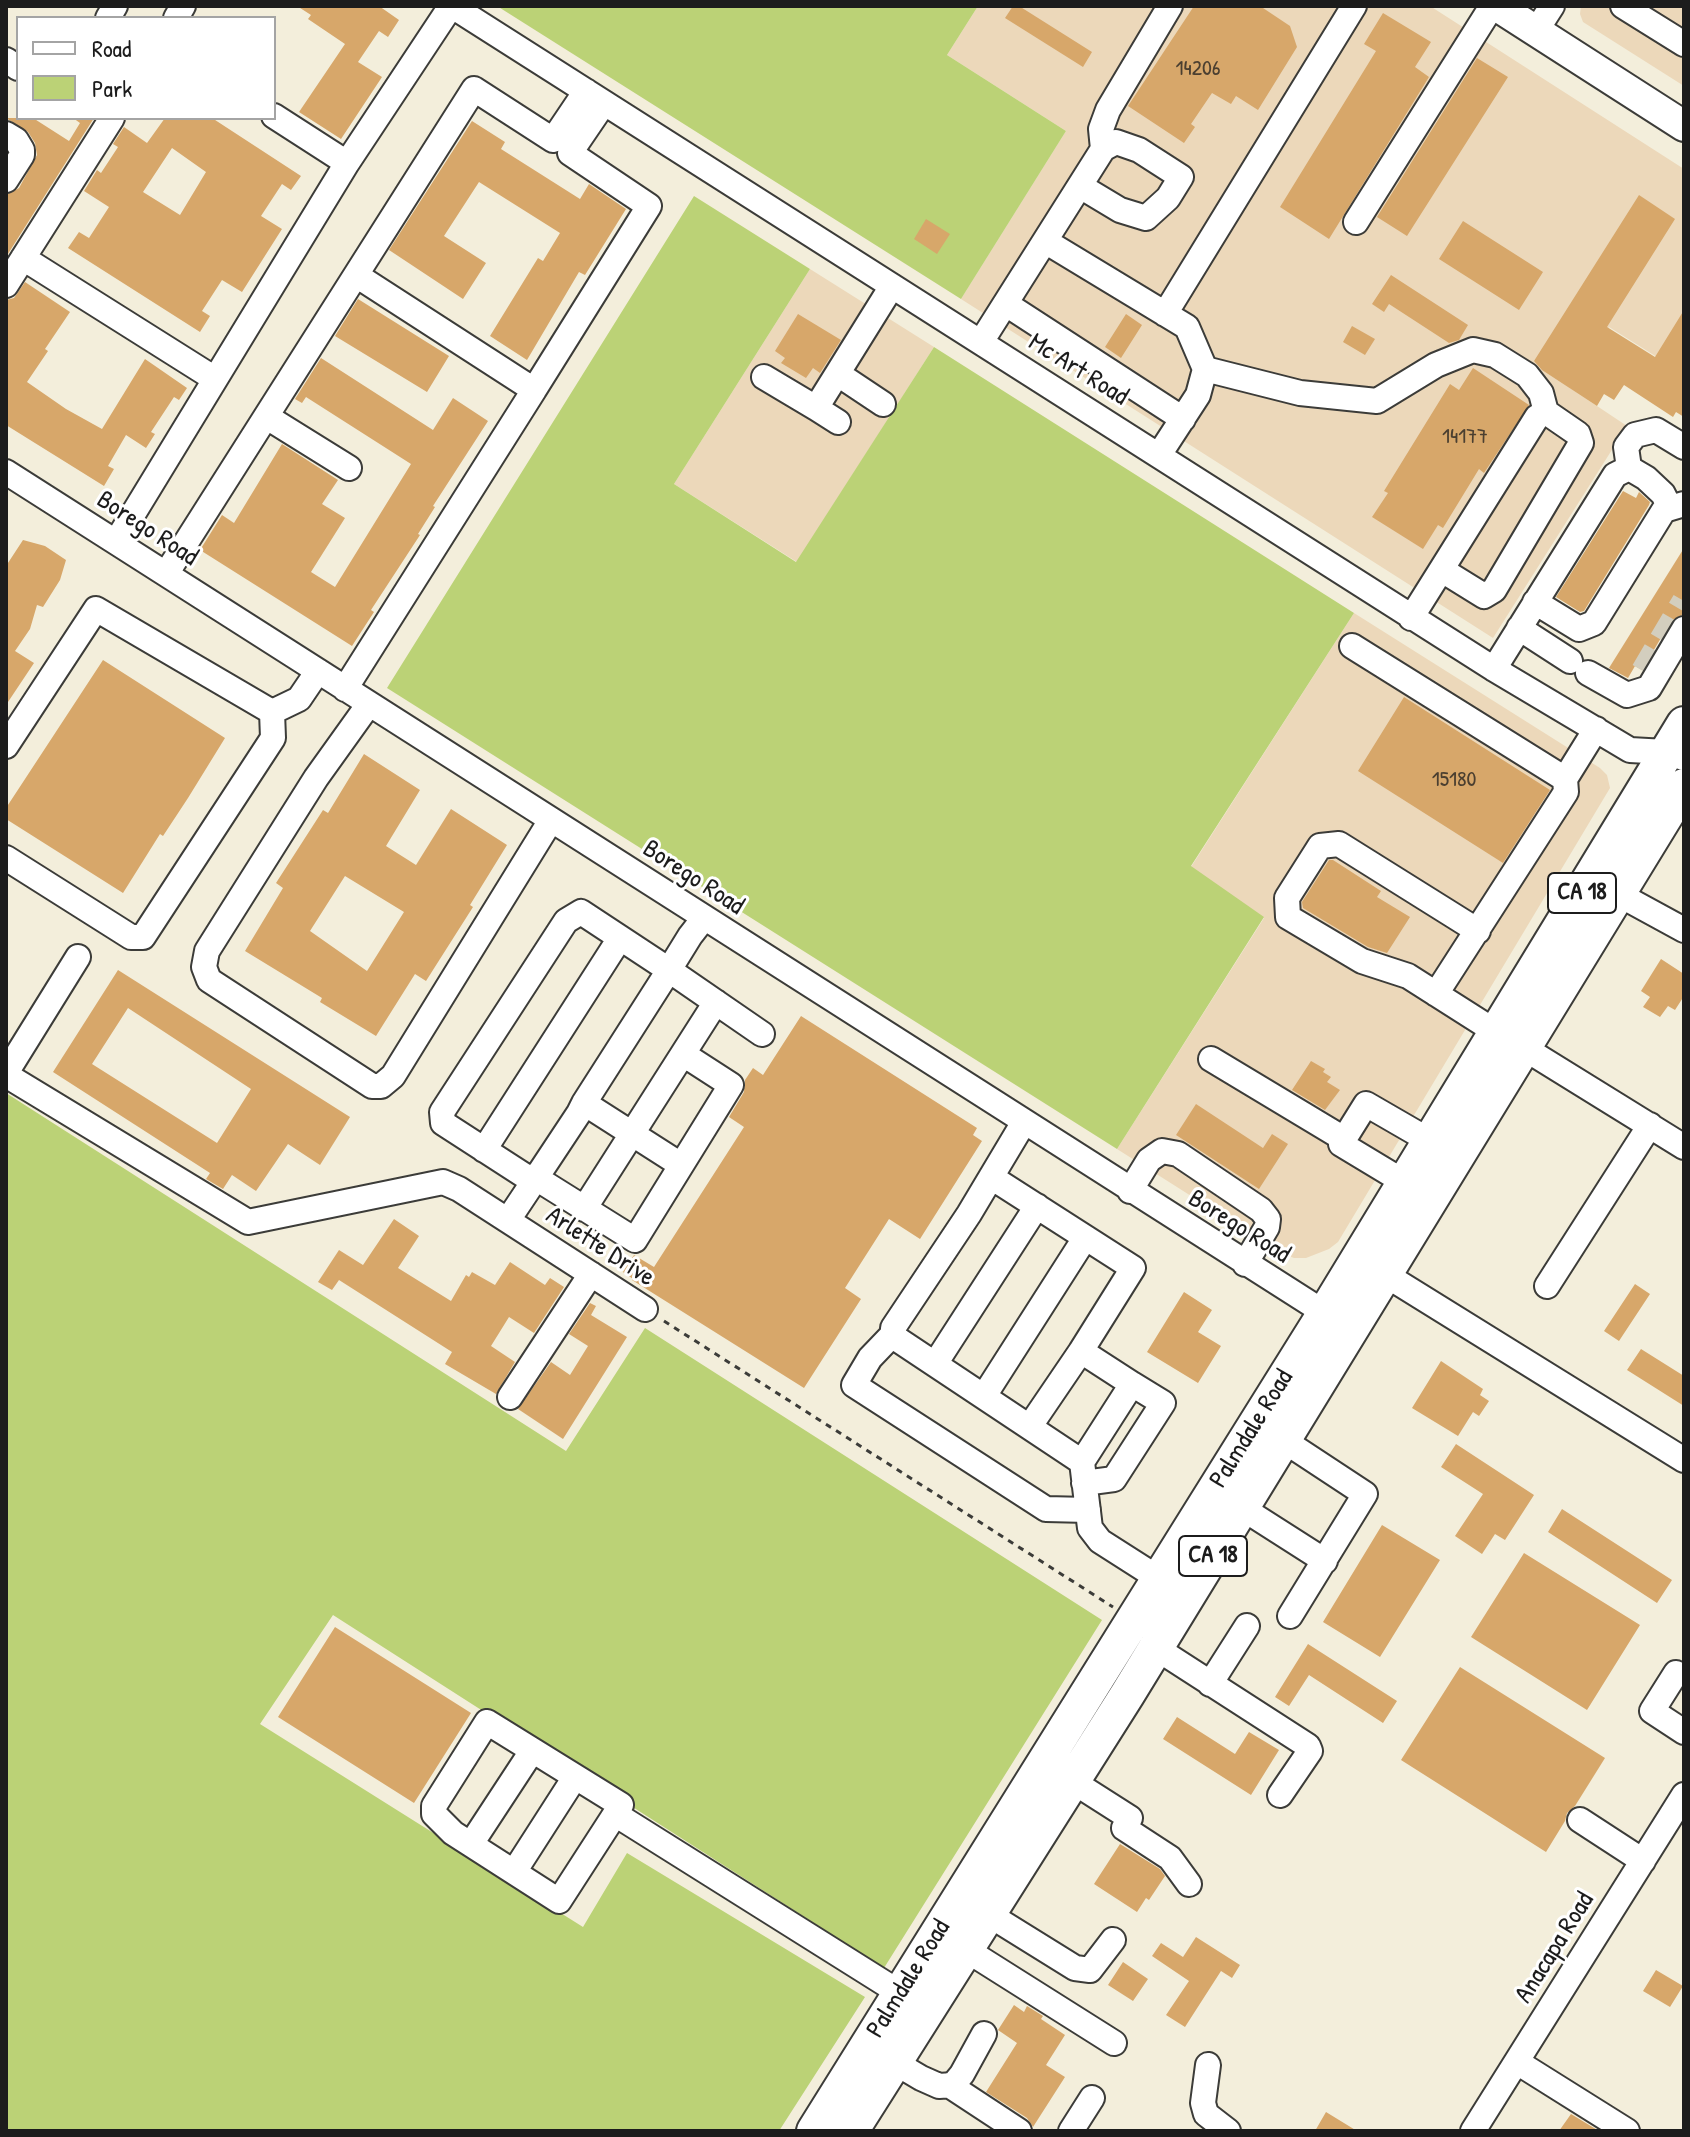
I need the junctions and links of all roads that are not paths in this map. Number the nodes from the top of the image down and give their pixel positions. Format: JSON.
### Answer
{"nodes":[{"id":1,"x":452,"y":6,"type":"edge"},
{"id":2,"x":1170,"y":6,"type":"edge"},
{"id":3,"x":1354,"y":6,"type":"edge"},
{"id":4,"x":1494,"y":6,"type":"edge"},
{"id":5,"x":1623,"y":6,"type":"edge"},
{"id":6,"x":1544,"y":18,"type":"edge"},
{"id":7,"x":1684,"y":44,"type":"edge"},
{"id":8,"x":595,"y":97,"type":"junction"},
{"id":9,"x":276,"y":117,"type":"edge"},
{"id":10,"x":111,"y":120,"type":"edge"},
{"id":11,"x":1684,"y":126,"type":"edge"},
{"id":12,"x":6,"y":134,"type":"edge"},
{"id":13,"x":1103,"y":149,"type":"junction"},
{"id":14,"x":347,"y":163,"type":"junction"},
{"id":15,"x":6,"y":180,"type":"edge"},
{"id":16,"x":1080,"y":186,"type":"junction"},
{"id":17,"x":1356,"y":222,"type":"dead end"},
{"id":18,"x":1045,"y":241,"type":"junction"},
{"id":19,"x":23,"y":258,"type":"junction"},
{"id":20,"x":356,"y":275,"type":"junction"},
{"id":21,"x":6,"y":285,"type":"edge"},
{"id":22,"x":892,"y":286,"type":"junction"},
{"id":23,"x":1006,"y":304,"type":"junction"},
{"id":24,"x":1165,"y":314,"type":"junction"},
{"id":25,"x":981,"y":342,"type":"junction"},
{"id":26,"x":1205,"y":369,"type":"junction"},
{"id":27,"x":838,"y":374,"type":"junction"},
{"id":28,"x":764,"y":377,"type":"dead end"},
{"id":29,"x":215,"y":379,"type":"junction"},
{"id":30,"x":534,"y":390,"type":"junction"},
{"id":31,"x":883,"y":404,"type":"dead end"},
{"id":32,"x":816,"y":408,"type":"junction"},
{"id":33,"x":1546,"y":412,"type":"junction"},
{"id":34,"x":267,"y":417,"type":"junction"},
{"id":35,"x":1183,"y":419,"type":"junction"},
{"id":36,"x":838,"y":422,"type":"dead end"},
{"id":37,"x":1684,"y":447,"type":"edge"},
{"id":38,"x":1159,"y":455,"type":"junction"},
{"id":39,"x":349,"y":468,"type":"dead end"},
{"id":40,"x":1629,"y":468,"type":"junction"},
{"id":41,"x":6,"y":472,"type":"edge"},
{"id":42,"x":1677,"y":506,"type":"edge"},
{"id":43,"x":116,"y":542,"type":"junction"},
{"id":44,"x":1442,"y":570,"type":"junction"},
{"id":45,"x":166,"y":574,"type":"junction"},
{"id":46,"x":1535,"y":602,"type":"junction"},
{"id":47,"x":1411,"y":618,"type":"junction"},
{"id":48,"x":1519,"y":628,"type":"junction"},
{"id":49,"x":1684,"y":629,"type":"edge"},
{"id":50,"x":1352,"y":646,"type":"dead end"},
{"id":51,"x":1494,"y":669,"type":"junction"},
{"id":52,"x":318,"y":671,"type":"junction"},
{"id":53,"x":1643,"y":671,"type":"tunnel mouth"},
{"id":54,"x":1586,"y":672,"type":"junction"},
{"id":55,"x":345,"y":689,"type":"junction"},
{"id":56,"x":369,"y":704,"type":"junction"},
{"id":57,"x":272,"y":712,"type":"junction"},
{"id":58,"x":1684,"y":724,"type":"edge"},
{"id":59,"x":1596,"y":729,"type":"junction"},
{"id":60,"x":6,"y":746,"type":"edge"},
{"id":61,"x":1675,"y":755,"type":"edge"},
{"id":62,"x":1565,"y":779,"type":"junction"},
{"id":63,"x":1684,"y":786,"type":"edge"},
{"id":64,"x":551,"y":820,"type":"junction"},
{"id":65,"x":6,"y":858,"type":"edge"},
{"id":66,"x":1618,"y":894,"type":"junction"},
{"id":67,"x":704,"y":918,"type":"junction"},
{"id":68,"x":1684,"y":930,"type":"edge"},
{"id":69,"x":1478,"y":931,"type":"junction"},
{"id":70,"x":620,"y":938,"type":"junction"},
{"id":71,"x":78,"y":957,"type":"dead end"},
{"id":72,"x":669,"y":970,"type":"junction"},
{"id":73,"x":1436,"y":994,"type":"junction"},
{"id":74,"x":716,"y":1002,"type":"junction"},
{"id":75,"x":762,"y":1034,"type":"dead end"},
{"id":76,"x":1510,"y":1040,"type":"junction"},
{"id":77,"x":683,"y":1054,"type":"junction"},
{"id":78,"x":1211,"y":1059,"type":"dead end"},
{"id":79,"x":6,"y":1074,"type":"edge"},
{"id":80,"x":584,"y":1103,"type":"junction"},
{"id":81,"x":1024,"y":1122,"type":"junction"},
{"id":82,"x":1650,"y":1125,"type":"junction"},
{"id":83,"x":632,"y":1134,"type":"junction"},
{"id":84,"x":1430,"y":1141,"type":"junction"},
{"id":85,"x":1343,"y":1142,"type":"junction"},
{"id":86,"x":1684,"y":1147,"type":"edge"},
{"id":87,"x":484,"y":1150,"type":"junction"},
{"id":88,"x":681,"y":1165,"type":"junction"},
{"id":89,"x":991,"y":1177,"type":"junction"},
{"id":90,"x":536,"y":1178,"type":"junction"},
{"id":91,"x":1404,"y":1182,"type":"junction"},
{"id":92,"x":1130,"y":1191,"type":"junction"},
{"id":93,"x":1037,"y":1206,"type":"junction"},
{"id":94,"x":584,"y":1209,"type":"junction"},
{"id":95,"x":508,"y":1220,"type":"junction"},
{"id":96,"x":1085,"y":1238,"type":"junction"},
{"id":97,"x":1245,"y":1264,"type":"junction"},
{"id":98,"x":1372,"y":1266,"type":"junction"},
{"id":99,"x":591,"y":1274,"type":"junction"},
{"id":100,"x":1547,"y":1286,"type":"dead end"},
{"id":101,"x":645,"y":1309,"type":"road end"},
{"id":102,"x":1338,"y":1321,"type":"junction"},
{"id":103,"x":894,"y":1333,"type":"junction"},
{"id":104,"x":1081,"y":1351,"type":"junction"},
{"id":105,"x":935,"y":1364,"type":"junction"},
{"id":106,"x":1132,"y":1384,"type":"junction"},
{"id":107,"x":984,"y":1396,"type":"junction"},
{"id":108,"x":510,"y":1397,"type":"dead end"},
{"id":109,"x":1030,"y":1426,"type":"junction"},
{"id":110,"x":1283,"y":1440,"type":"junction"},
{"id":111,"x":1684,"y":1460,"type":"edge"},
{"id":112,"x":1083,"y":1473,"type":"junction"},
{"id":113,"x":1242,"y":1508,"type":"junction"},
{"id":114,"x":1088,"y":1510,"type":"junction"},
{"id":115,"x":1325,"y":1561,"type":"junction"},
{"id":116,"x":1158,"y":1578,"type":"junction"},
{"id":117,"x":1290,"y":1616,"type":"dead end"},
{"id":118,"x":1247,"y":1626,"type":"dead end"},
{"id":119,"x":1156,"y":1648,"type":"junction"},
{"id":120,"x":1676,"y":1673,"type":"dead end"},
{"id":121,"x":1210,"y":1684,"type":"junction"},
{"id":122,"x":1684,"y":1732,"type":"edge"},
{"id":123,"x":532,"y":1751,"type":"junction"},
{"id":124,"x":575,"y":1777,"type":"junction"},
{"id":125,"x":1072,"y":1781,"type":"junction"},
{"id":126,"x":1280,"y":1795,"type":"dead end"},
{"id":127,"x":1684,"y":1795,"type":"edge"},
{"id":128,"x":615,"y":1814,"type":"junction"},
{"id":129,"x":1580,"y":1820,"type":"dead end"},
{"id":130,"x":471,"y":1844,"type":"junction"},
{"id":131,"x":1643,"y":1861,"type":"junction"},
{"id":132,"x":514,"y":1872,"type":"junction"},
{"id":133,"x":1189,"y":1884,"type":"dead end"},
{"id":134,"x":988,"y":1914,"type":"junction"},
{"id":135,"x":1113,"y":1940,"type":"dead end"},
{"id":136,"x":965,"y":1949,"type":"junction"},
{"id":137,"x":900,"y":1993,"type":"junction"},
{"id":138,"x":984,"y":2034,"type":"dead end"},
{"id":139,"x":1114,"y":2043,"type":"dead end"},
{"id":140,"x":894,"y":2062,"type":"junction"},
{"id":141,"x":1517,"y":2062,"type":"junction"},
{"id":142,"x":1208,"y":2065,"type":"dead end"},
{"id":143,"x":949,"y":2085,"type":"junction"},
{"id":144,"x":1092,"y":2098,"type":"dead end"},
{"id":145,"x":814,"y":2131,"type":"edge"},
{"id":146,"x":851,"y":2131,"type":"edge"},
{"id":147,"x":1019,"y":2131,"type":"edge"},
{"id":148,"x":1071,"y":2131,"type":"edge"},
{"id":149,"x":1228,"y":2131,"type":"edge"},
{"id":150,"x":1473,"y":2131,"type":"edge"},
{"id":151,"x":1627,"y":2131,"type":"edge"}],
"edges":[{"from":1,"to":8,"type":"street","name":"Mc Art Road"},
{"from":1,"to":14,"type":"street"},
{"from":2,"to":13,"type":"street"},
{"from":3,"to":24,"type":"street"},
{"from":4,"to":6,"type":"main road"},
{"from":4,"to":17,"type":"street"},
{"from":5,"to":7,"type":"street"},
{"from":6,"to":11,"type":"main road"},
{"from":8,"to":20,"type":"street"},
{"from":8,"to":22,"type":"street","name":"Mc Art Road"},
{"from":8,"to":30,"type":"street"},
{"from":9,"to":14,"type":"street"},
{"from":10,"to":19,"type":"street"},
{"from":12,"to":15,"type":"street"},
{"from":13,"to":16,"type":"street"},
{"from":13,"to":16,"type":"street"},
{"from":14,"to":29,"type":"street"},
{"from":16,"to":18,"type":"street"},
{"from":18,"to":23,"type":"street"},
{"from":18,"to":24,"type":"street"},
{"from":19,"to":21,"type":"street"},
{"from":19,"to":29,"type":"street"},
{"from":20,"to":30,"type":"street"},
{"from":20,"to":34,"type":"street"},
{"from":22,"to":25,"type":"street","name":"Mc Art Road"},
{"from":22,"to":27,"type":"street"},
{"from":23,"to":25,"type":"street"},
{"from":23,"to":35,"type":"street"},
{"from":24,"to":26,"type":"street"},
{"from":25,"to":38,"type":"street","name":"Mc Art Road"},
{"from":26,"to":33,"type":"street"},
{"from":26,"to":35,"type":"street"},
{"from":27,"to":31,"type":"street"},
{"from":27,"to":32,"type":"street"},
{"from":28,"to":32,"type":"street"},
{"from":29,"to":43,"type":"street"},
{"from":30,"to":55,"type":"street"},
{"from":32,"to":36,"type":"street"},
{"from":33,"to":44,"type":"street"},
{"from":33,"to":44,"type":"street"},
{"from":34,"to":39,"type":"street"},
{"from":34,"to":45,"type":"street"},
{"from":35,"to":38,"type":"street"},
{"from":37,"to":40,"type":"street"},
{"from":38,"to":47,"type":"street","name":"Mc Art Road"},
{"from":40,"to":42,"type":"street"},
{"from":40,"to":46,"type":"street"},
{"from":41,"to":43,"type":"street","name":"Borego Road"},
{"from":42,"to":46,"type":"street"},
{"from":43,"to":45,"type":"street","name":"Borego Road"},
{"from":44,"to":47,"type":"street"},
{"from":45,"to":52,"type":"street","name":"Borego Road"},
{"from":46,"to":48,"type":"street"},
{"from":47,"to":51,"type":"street","name":"Mc Art Road"},
{"from":48,"to":51,"type":"street"},
{"from":48,"to":54,"type":"street"},
{"from":49,"to":54,"type":"street"},
{"from":50,"to":62,"type":"street"},
{"from":51,"to":59,"type":"street","name":"Mc Art Road"},
{"from":52,"to":55,"type":"street","name":"Borego Road"},
{"from":52,"to":57,"type":"street"},
{"from":53,"to":54,"type":"street"},
{"from":55,"to":56,"type":"street","name":"Borego Road"},
{"from":56,"to":64,"type":"street","name":"Borego Road"},
{"from":56,"to":64,"type":"street"},
{"from":57,"to":60,"type":"street"},
{"from":57,"to":65,"type":"street"},
{"from":58,"to":61,"type":"highway","name":"Palmdale Road","number":"CA 18"},
{"from":59,"to":61,"type":"street","name":"Mc Art Road"},
{"from":59,"to":62,"type":"street"},
{"from":61,"to":76,"type":"highway","name":"Palmdale Road","number":"CA 18"},
{"from":62,"to":69,"type":"street"},
{"from":63,"to":66,"type":"highway","name":"Palmdale Road","number":"CA 18"},
{"from":64,"to":67,"type":"street","name":"Borego Road"},
{"from":66,"to":68,"type":"street"},
{"from":66,"to":76,"type":"highway","name":"Palmdale Road","number":"CA 18"},
{"from":67,"to":72,"type":"street"},
{"from":67,"to":81,"type":"street","name":"Borego Road"},
{"from":69,"to":73,"type":"street"},
{"from":69,"to":73,"type":"street"},
{"from":70,"to":72,"type":"street"},
{"from":70,"to":87,"type":"street"},
{"from":70,"to":87,"type":"street"},
{"from":71,"to":79,"type":"street"},
{"from":72,"to":74,"type":"street"},
{"from":72,"to":80,"type":"street"},
{"from":73,"to":76,"type":"street"},
{"from":74,"to":75,"type":"street"},
{"from":74,"to":77,"type":"street"},
{"from":76,"to":82,"type":"street"},
{"from":76,"to":84,"type":"highway","name":"Palmdale Road","number":"CA 18"},
{"from":76,"to":98,"type":"highway","name":"Palmdale Road","number":"CA 18"},
{"from":77,"to":83,"type":"street"},
{"from":77,"to":88,"type":"street"},
{"from":78,"to":85,"type":"street"},
{"from":79,"to":95,"type":"street","name":"Arlette Drive"},
{"from":80,"to":83,"type":"street"},
{"from":80,"to":90,"type":"street"},
{"from":81,"to":89,"type":"street"},
{"from":81,"to":92,"type":"street","name":"Borego Road"},
{"from":82,"to":86,"type":"street"},
{"from":82,"to":100,"type":"street"},
{"from":83,"to":88,"type":"street"},
{"from":83,"to":94,"type":"street"},
{"from":84,"to":85,"type":"street"},
{"from":84,"to":91,"type":"highway","name":"Palmdale Road","number":"CA 18"},
{"from":85,"to":91,"type":"street"},
{"from":87,"to":90,"type":"street"},
{"from":88,"to":94,"type":"street"},
{"from":89,"to":93,"type":"street"},
{"from":89,"to":103,"type":"street"},
{"from":90,"to":94,"type":"street"},
{"from":90,"to":95,"type":"street"},
{"from":91,"to":98,"type":"highway","name":"Palmdale Road","number":"CA 18"},
{"from":92,"to":97,"type":"street","name":"Borego Road"},
{"from":92,"to":97,"type":"street"},
{"from":93,"to":96,"type":"street"},
{"from":93,"to":105,"type":"street"},
{"from":95,"to":99,"type":"street","name":"Arlette Drive"},
{"from":96,"to":104,"type":"street"},
{"from":96,"to":107,"type":"street"},
{"from":97,"to":102,"type":"street","name":"Borego Road"},
{"from":98,"to":102,"type":"highway","name":"Palmdale Road","number":"CA 18"},
{"from":98,"to":111,"type":"street"},
{"from":99,"to":101,"type":"street","name":"Arlette Drive"},
{"from":99,"to":108,"type":"street"},
{"from":102,"to":110,"type":"highway","name":"Palmdale Road","number":"CA 18"},
{"from":102,"to":116,"type":"highway","name":"Palmdale Road","number":"CA 18"},
{"from":103,"to":105,"type":"street"},
{"from":103,"to":114,"type":"street"},
{"from":104,"to":106,"type":"street"},
{"from":104,"to":109,"type":"street"},
{"from":105,"to":107,"type":"street"},
{"from":106,"to":112,"type":"street"},
{"from":106,"to":112,"type":"street"},
{"from":107,"to":109,"type":"street"},
{"from":109,"to":112,"type":"street"},
{"from":110,"to":113,"type":"highway","name":"Palmdale Road","number":"CA 18"},
{"from":110,"to":115,"type":"street"},
{"from":112,"to":114,"type":"street"},
{"from":113,"to":115,"type":"street"},
{"from":113,"to":119,"type":"highway","name":"Palmdale Road","number":"CA 18"},
{"from":114,"to":116,"type":"street"},
{"from":115,"to":117,"type":"street"},
{"from":116,"to":137,"type":"highway","name":"Palmdale Road","number":"CA 18"},
{"from":118,"to":121,"type":"street"},
{"from":119,"to":121,"type":"street"},
{"from":119,"to":125,"type":"highway","name":"Palmdale Road","number":"CA 18"},
{"from":120,"to":122,"type":"street"},
{"from":121,"to":126,"type":"street"},
{"from":123,"to":124,"type":"street"},
{"from":123,"to":130,"type":"street"},
{"from":123,"to":130,"type":"street"},
{"from":124,"to":128,"type":"street"},
{"from":124,"to":132,"type":"street"},
{"from":125,"to":133,"type":"street"},
{"from":125,"to":134,"type":"highway","name":"Palmdale Road","number":"CA 18"},
{"from":127,"to":131,"type":"street","name":"Anacapa Road"},
{"from":128,"to":132,"type":"street"},
{"from":128,"to":137,"type":"street"},
{"from":129,"to":131,"type":"street"},
{"from":130,"to":132,"type":"street"},
{"from":131,"to":141,"type":"street","name":"Anacapa Road"},
{"from":134,"to":135,"type":"street"},
{"from":134,"to":136,"type":"highway","name":"Palmdale Road","number":"CA 18"},
{"from":136,"to":139,"type":"street"},
{"from":136,"to":140,"type":"highway","name":"Palmdale Road","number":"CA 18"},
{"from":137,"to":145,"type":"highway","name":"Palmdale Road","number":"CA 18"},
{"from":138,"to":143,"type":"street"},
{"from":140,"to":143,"type":"street"},
{"from":140,"to":146,"type":"highway","name":"Palmdale Road","number":"CA 18"},
{"from":141,"to":150,"type":"street","name":"Anacapa Road"},
{"from":141,"to":151,"type":"street"},
{"from":142,"to":149,"type":"street"},
{"from":143,"to":147,"type":"street"},
{"from":144,"to":148,"type":"street"}]}
